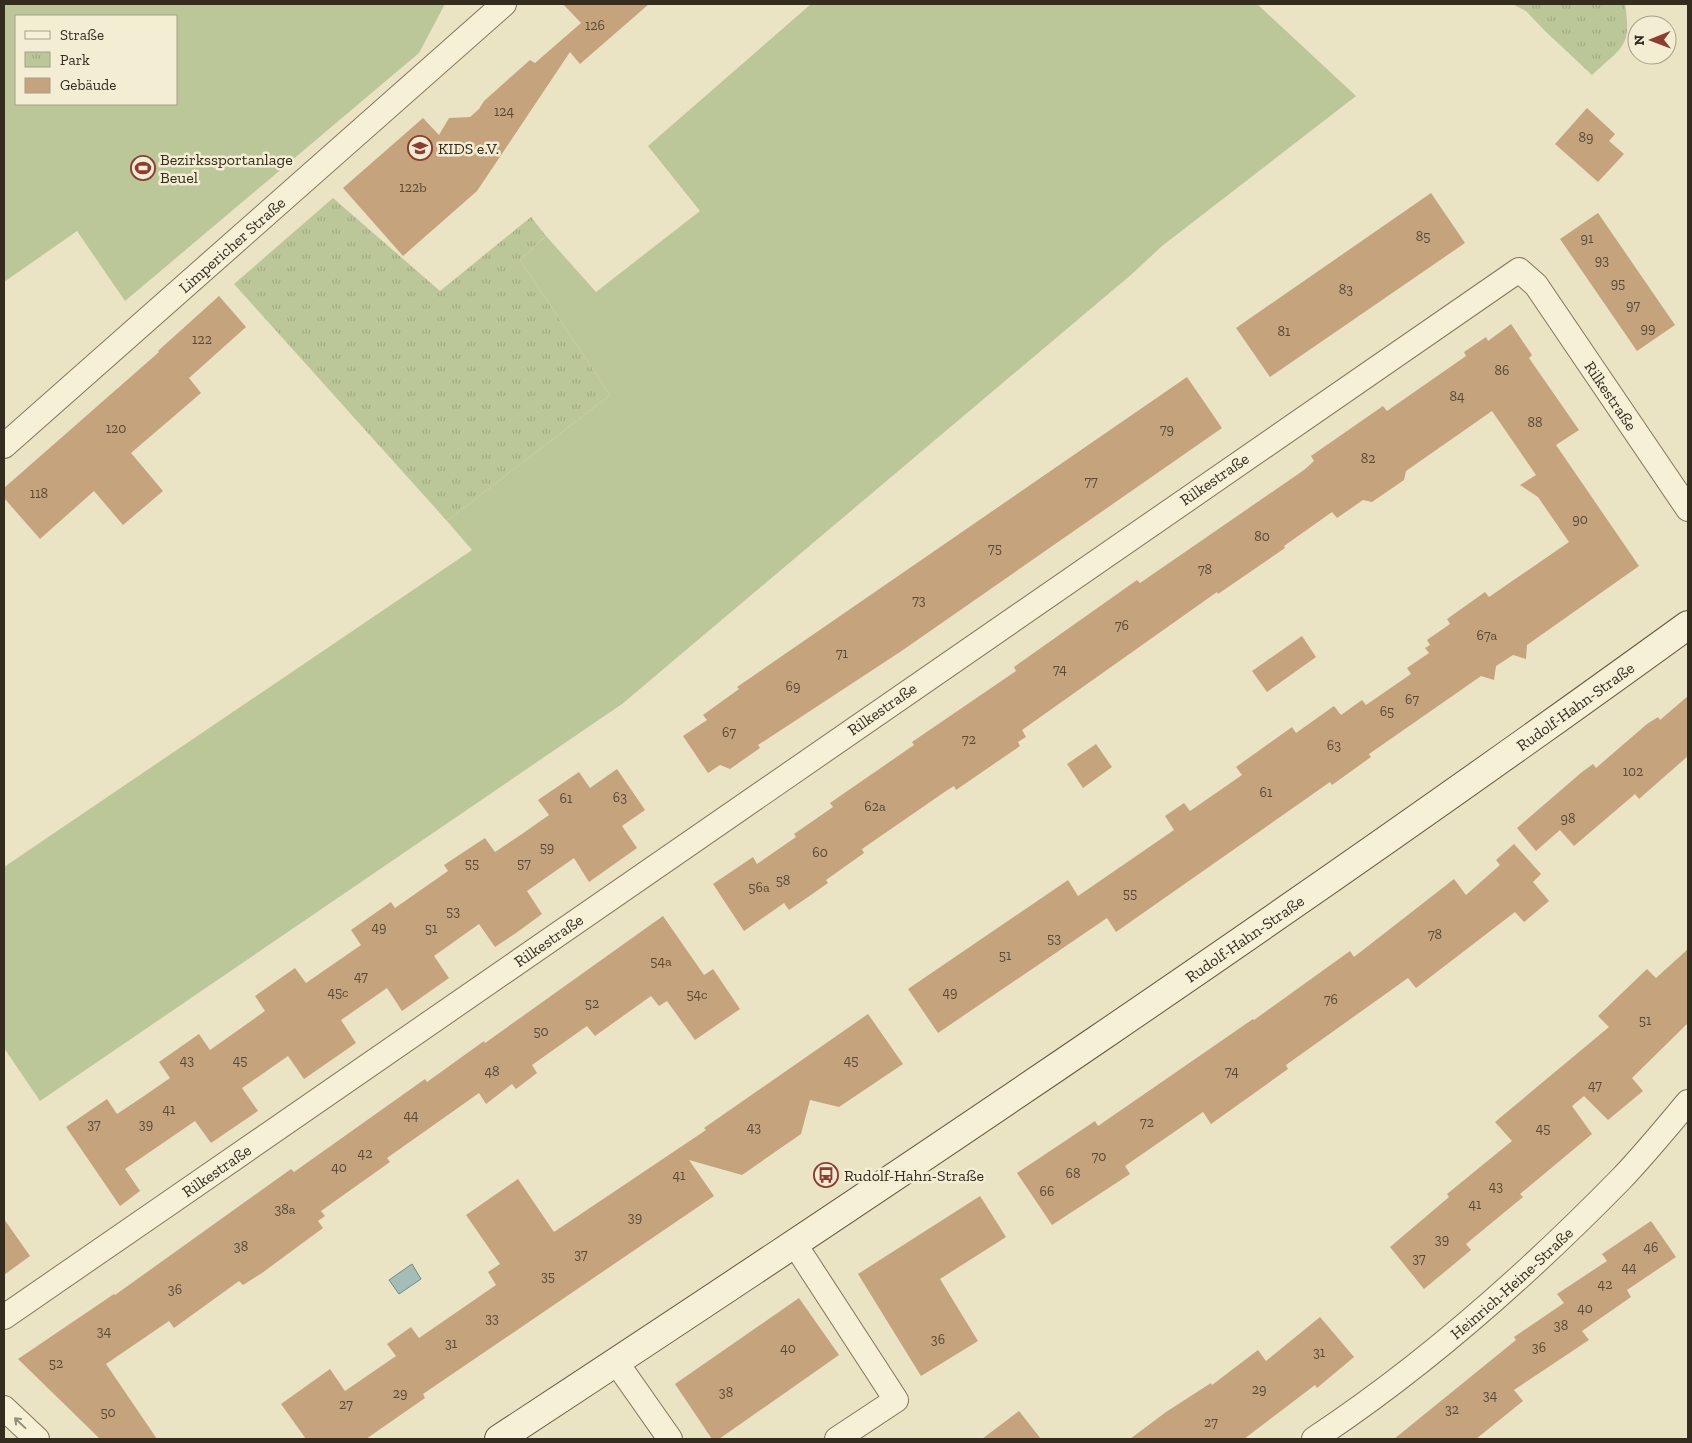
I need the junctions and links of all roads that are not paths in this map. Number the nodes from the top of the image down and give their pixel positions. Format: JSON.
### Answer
{"nodes":[{"id":1,"x":504,"y":4,"type":"edge"},
{"id":2,"x":4,"y":446,"type":"edge"},
{"id":3,"x":1688,"y":509,"type":"edge"},
{"id":4,"x":1688,"y":626,"type":"edge"},
{"id":5,"x":1688,"y":1102,"type":"edge"},
{"id":6,"x":794,"y":1243,"type":"junction"},
{"id":7,"x":4,"y":1317,"type":"edge"},
{"id":8,"x":616,"y":1362,"type":"junction"},
{"id":9,"x":4,"y":1408,"type":"edge"},
{"id":10,"x":37,"y":1439,"type":"edge"},
{"id":11,"x":499,"y":1439,"type":"edge"},
{"id":12,"x":670,"y":1439,"type":"edge"},
{"id":13,"x":837,"y":1439,"type":"edge"},
{"id":14,"x":1314,"y":1439,"type":"edge"}],
"edges":[{"from":1,"to":2,"type":"street","name":"Limpericher Straße"},
{"from":3,"to":7,"type":"street","name":"Rilkestraße"},
{"from":4,"to":6,"type":"street","name":"Rudolf-Hahn-Straße"},
{"from":5,"to":14,"type":"street","name":"Heinrich-Heine-Straße"},
{"from":6,"to":8,"type":"street","name":"Rudolf-Hahn-Straße"},
{"from":6,"to":13,"type":"street"},
{"from":8,"to":11,"type":"street","name":"Rudolf-Hahn-Straße"},
{"from":8,"to":12,"type":"street"},
{"from":10,"to":9,"type":"street","one_way":true}]}
